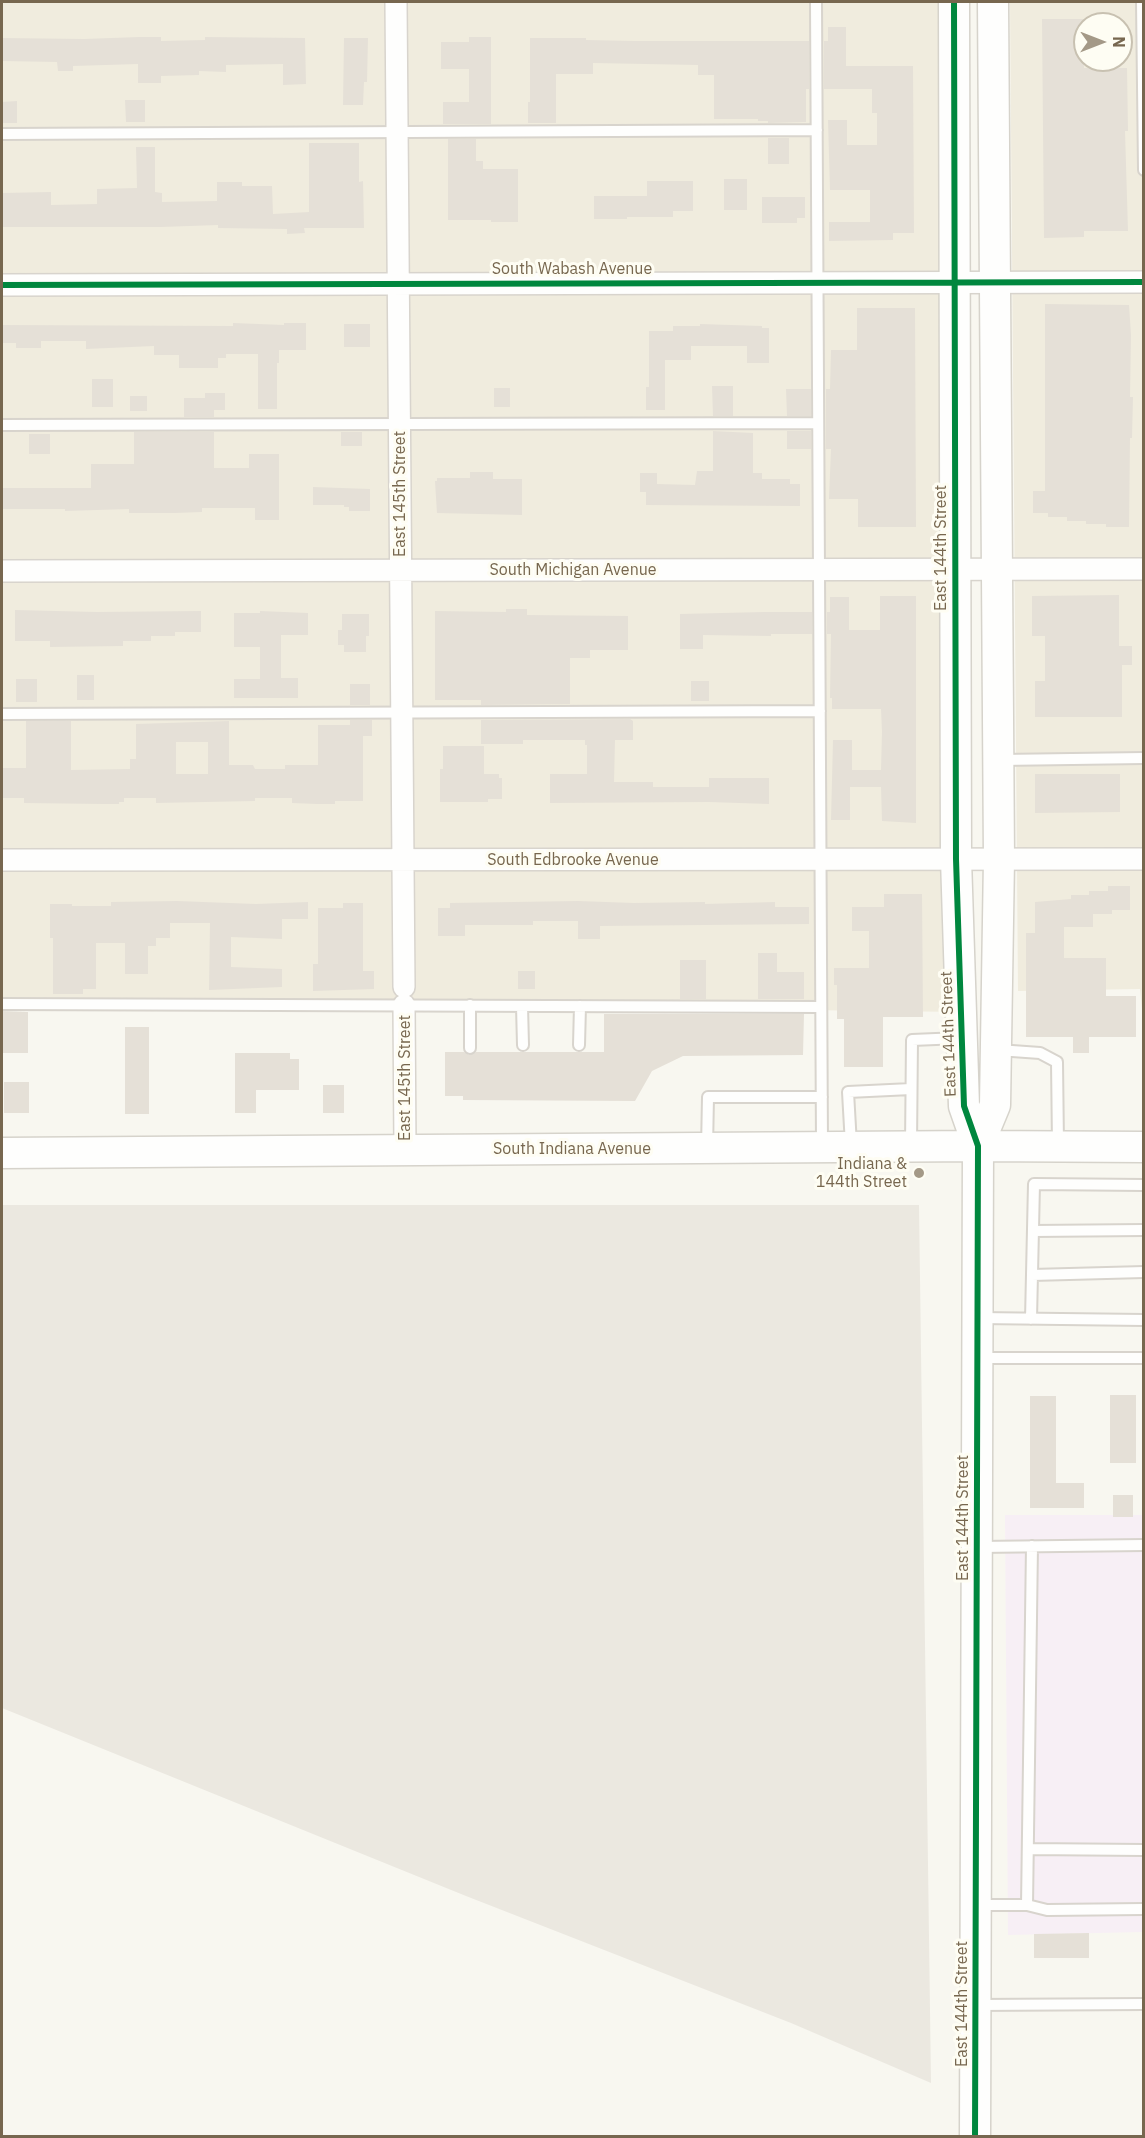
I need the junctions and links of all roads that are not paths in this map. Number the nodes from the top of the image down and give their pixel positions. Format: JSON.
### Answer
{"nodes":[{"id":1,"x":396,"y":2,"type":"edge"},
{"id":2,"x":816,"y":2,"type":"edge"},
{"id":3,"x":954,"y":2,"type":"edge"},
{"id":4,"x":993,"y":2,"type":"edge"},
{"id":5,"x":1142,"y":2,"type":"edge"},
{"id":6,"x":817,"y":130,"type":"junction"},
{"id":7,"x":397,"y":133,"type":"junction"},
{"id":8,"x":1143,"y":133,"type":"edge"},
{"id":9,"x":2,"y":134,"type":"edge"},
{"id":10,"x":1143,"y":170,"type":"edge"},
{"id":11,"x":817,"y":282,"type":"junction"},
{"id":12,"x":954,"y":282,"type":"junction"},
{"id":13,"x":994,"y":282,"type":"junction"},
{"id":14,"x":1143,"y":282,"type":"edge"},
{"id":15,"x":398,"y":284,"type":"junction"},
{"id":16,"x":2,"y":285,"type":"edge"},
{"id":17,"x":818,"y":423,"type":"junction"},
{"id":18,"x":2,"y":424,"type":"edge"},
{"id":19,"x":399,"y":424,"type":"junction"},
{"id":20,"x":1143,"y":568,"type":"edge"},
{"id":21,"x":955,"y":569,"type":"junction"},
{"id":22,"x":996,"y":569,"type":"junction"},
{"id":23,"x":401,"y":570,"type":"junction"},
{"id":24,"x":819,"y":570,"type":"junction"},
{"id":25,"x":2,"y":571,"type":"edge"},
{"id":26,"x":820,"y":711,"type":"junction"},
{"id":27,"x":402,"y":713,"type":"junction"},
{"id":28,"x":2,"y":714,"type":"edge"},
{"id":29,"x":1143,"y":758,"type":"edge"},
{"id":30,"x":998,"y":760,"type":"junction"},
{"id":31,"x":1143,"y":859,"type":"edge"},
{"id":32,"x":2,"y":860,"type":"edge"},
{"id":33,"x":403,"y":860,"type":"junction"},
{"id":34,"x":821,"y":860,"type":"junction"},
{"id":35,"x":956,"y":860,"type":"junction"},
{"id":36,"x":999,"y":860,"type":"junction"},
{"id":37,"x":404,"y":996,"type":"junction"},
{"id":38,"x":2,"y":1004,"type":"edge"},
{"id":39,"x":470,"y":1005,"type":"junction"},
{"id":40,"x":522,"y":1006,"type":"junction"},
{"id":41,"x":580,"y":1006,"type":"junction"},
{"id":42,"x":821,"y":1007,"type":"junction"},
{"id":43,"x":963,"y":1038,"type":"junction"},
{"id":44,"x":523,"y":1045,"type":"dead end"},
{"id":45,"x":579,"y":1045,"type":"dead end"},
{"id":46,"x":470,"y":1048,"type":"dead end"},
{"id":47,"x":995,"y":1050,"type":"junction"},
{"id":48,"x":911,"y":1089,"type":"junction"},
{"id":49,"x":822,"y":1097,"type":"junction"},
{"id":50,"x":911,"y":1146,"type":"junction"},
{"id":51,"x":978,"y":1146,"type":"junction"},
{"id":52,"x":1058,"y":1146,"type":"junction"},
{"id":53,"x":836,"y":1147,"type":"junction"},
{"id":54,"x":1143,"y":1147,"type":"edge"},
{"id":55,"x":706,"y":1148,"type":"junction"},
{"id":56,"x":405,"y":1150,"type":"junction"},
{"id":57,"x":2,"y":1153,"type":"edge"},
{"id":58,"x":1143,"y":1185,"type":"edge"},
{"id":59,"x":1143,"y":1230,"type":"edge"},
{"id":60,"x":1033,"y":1231,"type":"junction"},
{"id":61,"x":1143,"y":1272,"type":"edge"},
{"id":62,"x":1032,"y":1275,"type":"junction"},
{"id":63,"x":977,"y":1318,"type":"junction"},
{"id":64,"x":1030,"y":1319,"type":"junction"},
{"id":65,"x":1143,"y":1320,"type":"edge"},
{"id":66,"x":977,"y":1358,"type":"junction"},
{"id":67,"x":1143,"y":1358,"type":"edge"},
{"id":68,"x":1143,"y":1545,"type":"edge"},
{"id":69,"x":1032,"y":1546,"type":"junction"},
{"id":70,"x":977,"y":1547,"type":"junction"},
{"id":71,"x":1028,"y":1849,"type":"junction"},
{"id":72,"x":1143,"y":1850,"type":"edge"},
{"id":73,"x":976,"y":1905,"type":"junction"},
{"id":74,"x":1027,"y":1905,"type":"junction"},
{"id":75,"x":1143,"y":1909,"type":"edge"},
{"id":76,"x":1143,"y":2004,"type":"edge"},
{"id":77,"x":975,"y":2005,"type":"junction"},
{"id":78,"x":975,"y":2136,"type":"edge"}],
"edges":[{"from":1,"to":7,"type":"street","name":"East 145th Street"},
{"from":2,"to":6,"type":"lane"},
{"from":3,"to":12,"type":"street","name":"East 144th Street"},
{"from":4,"to":13,"type":"street","name":"East 144th Street"},
{"from":5,"to":8,"type":"lane"},
{"from":6,"to":7,"type":"lane"},
{"from":6,"to":11,"type":"lane"},
{"from":7,"to":9,"type":"lane"},
{"from":7,"to":15,"type":"street","name":"East 145th Street"},
{"from":8,"to":10,"type":"lane"},
{"from":11,"to":12,"type":"street","name":"South Wabash Avenue"},
{"from":11,"to":15,"type":"street","name":"South Wabash Avenue"},
{"from":11,"to":17,"type":"lane"},
{"from":12,"to":13,"type":"street","name":"South Wabash Avenue"},
{"from":12,"to":21,"type":"street","name":"East 144th Street"},
{"from":13,"to":14,"type":"street","name":"South Wabash Avenue"},
{"from":13,"to":22,"type":"street","name":"East 144th Street"},
{"from":15,"to":16,"type":"street","name":"South Wabash Avenue"},
{"from":15,"to":19,"type":"street","name":"East 145th Street"},
{"from":17,"to":19,"type":"lane"},
{"from":17,"to":24,"type":"lane"},
{"from":18,"to":19,"type":"lane"},
{"from":19,"to":23,"type":"street","name":"East 145th Street"},
{"from":20,"to":22,"type":"street","name":"South Michigan Avenue"},
{"from":21,"to":22,"type":"street","name":"South Michigan Avenue"},
{"from":21,"to":24,"type":"street","name":"South Michigan Avenue"},
{"from":21,"to":35,"type":"street","name":"East 144th Street"},
{"from":22,"to":30,"type":"street","name":"East 144th Street"},
{"from":23,"to":24,"type":"street","name":"South Michigan Avenue"},
{"from":23,"to":25,"type":"street","name":"South Michigan Avenue"},
{"from":23,"to":27,"type":"street","name":"East 145th Street"},
{"from":24,"to":26,"type":"lane"},
{"from":26,"to":27,"type":"lane"},
{"from":26,"to":34,"type":"lane"},
{"from":27,"to":28,"type":"lane"},
{"from":27,"to":33,"type":"street","name":"East 145th Street"},
{"from":29,"to":30,"type":"lane"},
{"from":30,"to":36,"type":"street","name":"East 144th Street"},
{"from":31,"to":36,"type":"street","name":"South Edbrooke Avenue"},
{"from":32,"to":33,"type":"street","name":"South Edbrooke Avenue"},
{"from":33,"to":34,"type":"street","name":"South Edbrooke Avenue"},
{"from":33,"to":37,"type":"street","name":"East 145th Street"},
{"from":34,"to":35,"type":"street","name":"South Edbrooke Avenue"},
{"from":34,"to":42,"type":"lane"},
{"from":35,"to":36,"type":"street","name":"South Edbrooke Avenue"},
{"from":35,"to":43,"type":"street","name":"East 144th Street"},
{"from":36,"to":47,"type":"street","name":"East 144th Street"},
{"from":37,"to":38,"type":"lane"},
{"from":37,"to":39,"type":"lane"},
{"from":37,"to":56,"type":"street","name":"East 145th Street"},
{"from":39,"to":40,"type":"lane"},
{"from":39,"to":46,"type":"lane"},
{"from":40,"to":41,"type":"lane"},
{"from":40,"to":44,"type":"lane"},
{"from":41,"to":42,"type":"lane"},
{"from":41,"to":45,"type":"lane"},
{"from":42,"to":49,"type":"lane"},
{"from":43,"to":48,"type":"lane"},
{"from":43,"to":51,"type":"street","name":"East 144th Street"},
{"from":47,"to":51,"type":"street","name":"East 144th Street"},
{"from":47,"to":52,"type":"lane"},
{"from":48,"to":50,"type":"lane"},
{"from":48,"to":53,"type":"lane"},
{"from":49,"to":53,"type":"lane"},
{"from":49,"to":55,"type":"lane"},
{"from":50,"to":51,"type":"street","name":"South Indiana Avenue"},
{"from":50,"to":53,"type":"street","name":"South Indiana Avenue"},
{"from":51,"to":52,"type":"street","name":"South Indiana Avenue"},
{"from":51,"to":63,"type":"street","name":"East 144th Street"},
{"from":52,"to":54,"type":"street","name":"South Indiana Avenue"},
{"from":53,"to":55,"type":"street","name":"South Indiana Avenue"},
{"from":55,"to":56,"type":"street","name":"South Indiana Avenue"},
{"from":56,"to":57,"type":"street","name":"South Indiana Avenue"},
{"from":58,"to":60,"type":"lane"},
{"from":59,"to":60,"type":"lane"},
{"from":60,"to":62,"type":"lane"},
{"from":61,"to":62,"type":"lane"},
{"from":62,"to":64,"type":"lane"},
{"from":63,"to":64,"type":"lane"},
{"from":63,"to":66,"type":"street","name":"East 144th Street"},
{"from":64,"to":65,"type":"lane"},
{"from":66,"to":67,"type":"lane"},
{"from":66,"to":70,"type":"street","name":"East 144th Street"},
{"from":68,"to":69,"type":"lane"},
{"from":69,"to":70,"type":"lane"},
{"from":69,"to":71,"type":"lane"},
{"from":70,"to":73,"type":"street","name":"East 144th Street"},
{"from":71,"to":72,"type":"lane"},
{"from":71,"to":74,"type":"lane"},
{"from":73,"to":74,"type":"lane"},
{"from":73,"to":77,"type":"street","name":"East 144th Street"},
{"from":74,"to":75,"type":"lane"},
{"from":76,"to":77,"type":"lane"},
{"from":77,"to":78,"type":"street","name":"East 144th Street"}]}
